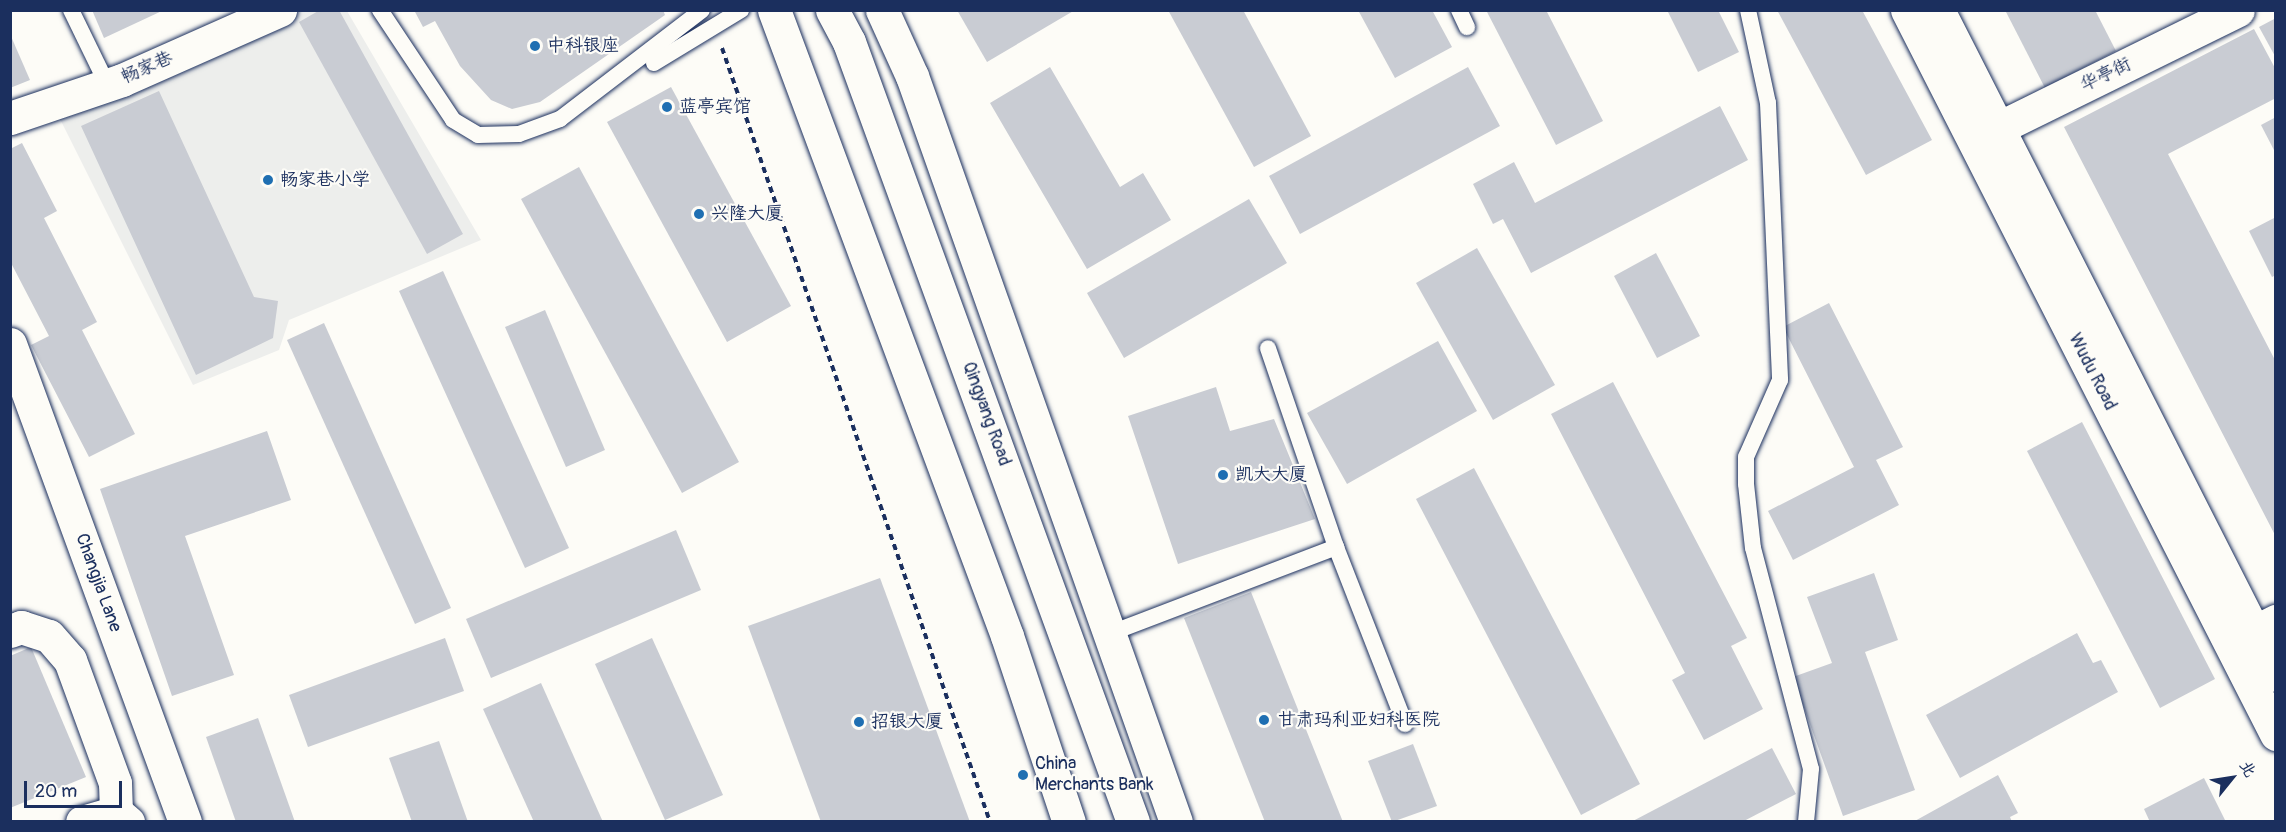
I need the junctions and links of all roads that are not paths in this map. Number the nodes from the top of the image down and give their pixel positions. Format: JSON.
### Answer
{"nodes":[{"id":1,"x":71,"y":10,"type":"edge"},
{"id":2,"x":280,"y":10,"type":"edge"},
{"id":3,"x":380,"y":10,"type":"edge"},
{"id":4,"x":702,"y":10,"type":"edge"},
{"id":5,"x":741,"y":10,"type":"edge"},
{"id":6,"x":774,"y":10,"type":"edge"},
{"id":7,"x":831,"y":10,"type":"edge"},
{"id":8,"x":1459,"y":10,"type":"edge"},
{"id":9,"x":1748,"y":10,"type":"edge"},
{"id":10,"x":1907,"y":10,"type":"edge"},
{"id":11,"x":1938,"y":10,"type":"edge"},
{"id":12,"x":2238,"y":10,"type":"edge"},
{"id":13,"x":886,"y":12,"type":"edge"},
{"id":14,"x":1467,"y":27,"type":"dead end"},
{"id":15,"x":654,"y":63,"type":"dead end"},
{"id":16,"x":107,"y":84,"type":"junction"},
{"id":17,"x":10,"y":118,"type":"edge"},
{"id":18,"x":1986,"y":134,"type":"junction"},
{"id":19,"x":10,"y":344,"type":"edge"},
{"id":20,"x":1268,"y":348,"type":"dead end"},
{"id":21,"x":1336,"y":547,"type":"junction"},
{"id":22,"x":2265,"y":627,"type":"edge"},
{"id":23,"x":10,"y":631,"type":"edge"},
{"id":24,"x":1111,"y":633,"type":"junction"},
{"id":25,"x":2276,"y":675,"type":"edge"},
{"id":26,"x":1405,"y":724,"type":"dead end"},
{"id":27,"x":2276,"y":734,"type":"edge"},
{"id":28,"x":122,"y":817,"type":"edge"},
{"id":29,"x":180,"y":820,"type":"edge"},
{"id":30,"x":82,"y":822,"type":"edge"},
{"id":31,"x":1069,"y":822,"type":"edge"},
{"id":32,"x":1132,"y":822,"type":"edge"},
{"id":33,"x":1176,"y":822,"type":"edge"},
{"id":34,"x":1806,"y":822,"type":"edge"}],
"edges":[{"from":1,"to":16,"type":"lane"},
{"from":2,"to":16,"type":"main road","name":"畅家巷"},
{"from":3,"to":4,"type":"lane"},
{"from":5,"to":15,"type":"lane"},
{"from":6,"to":31,"type":"main road"},
{"from":7,"to":32,"type":"main road","name":"Qingyang Road"},
{"from":8,"to":14,"type":"lane"},
{"from":9,"to":34,"type":"lane"},
{"from":10,"to":18,"type":"main road","name":"Wudu Road"},
{"from":11,"to":18,"type":"main road","name":"Wudu Road"},
{"from":12,"to":18,"type":"main road","name":"华亭街"},
{"from":13,"to":24,"type":"main road"},
{"from":16,"to":17,"type":"main road","name":"畅家巷"},
{"from":18,"to":22,"type":"main road","name":"Wudu Road"},
{"from":18,"to":27,"type":"main road","name":"Wudu Road"},
{"from":19,"to":29,"type":"main road","name":"Changjia Lane"},
{"from":20,"to":21,"type":"lane"},
{"from":21,"to":24,"type":"lane"},
{"from":21,"to":26,"type":"lane"},
{"from":22,"to":25,"type":"main road","name":"Wudu Road"},
{"from":23,"to":28,"type":"main road"},
{"from":24,"to":33,"type":"main road"},
{"from":28,"to":30,"type":"main road"}]}
